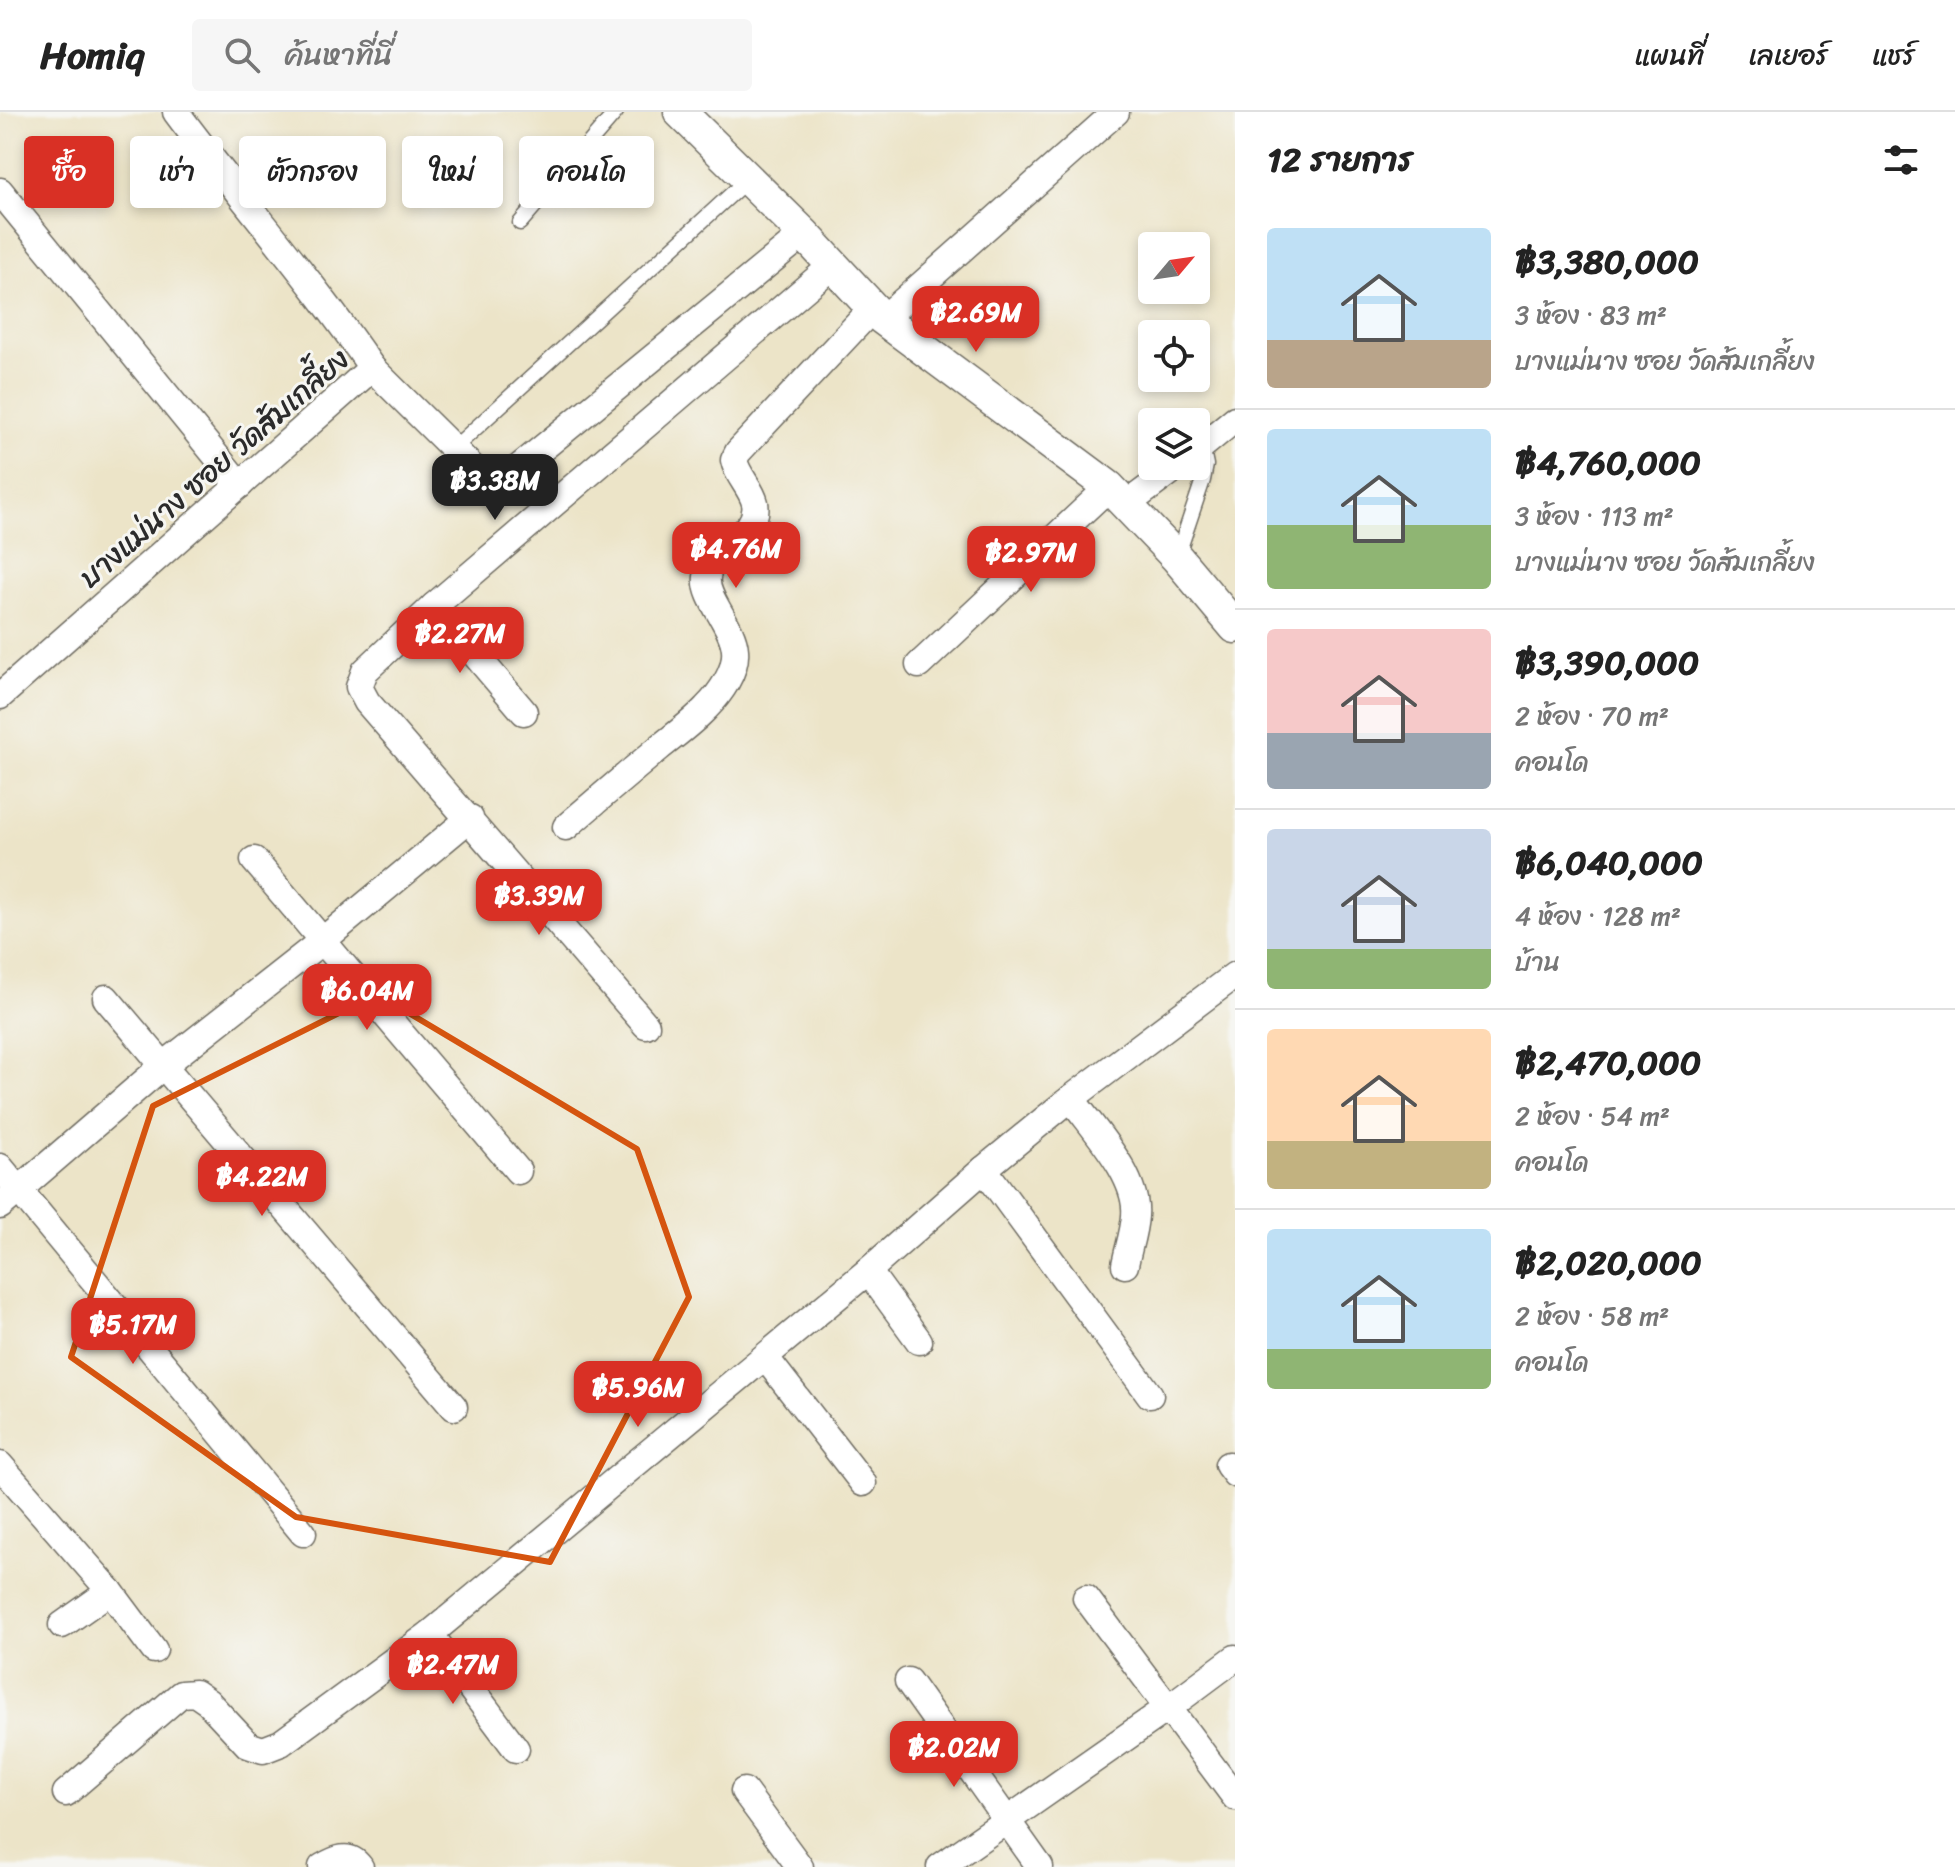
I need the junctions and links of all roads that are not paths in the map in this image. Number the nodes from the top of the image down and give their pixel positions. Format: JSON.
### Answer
{"nodes":[{"id":1,"x":176,"y":112,"type":"edge"},
{"id":2,"x":616,"y":112,"type":"edge"},
{"id":3,"x":680,"y":112,"type":"edge"},
{"id":4,"x":1116,"y":112,"type":"edge"},
{"id":5,"x":748,"y":179,"type":"junction"},
{"id":6,"x":0,"y":191,"type":"edge"},
{"id":7,"x":520,"y":223,"type":"dead end"},
{"id":8,"x":804,"y":234,"type":"junction"},
{"id":9,"x":833,"y":265,"type":"junction"},
{"id":10,"x":878,"y":314,"type":"junction"},
{"id":11,"x":372,"y":368,"type":"junction"},
{"id":12,"x":1235,"y":419,"type":"edge"},
{"id":13,"x":1210,"y":440,"type":"edge"},
{"id":14,"x":453,"y":449,"type":"junction"},
{"id":15,"x":1150,"y":480,"type":"edge"},
{"id":16,"x":1203,"y":480,"type":"edge"},
{"id":17,"x":240,"y":485,"type":"junction"},
{"id":18,"x":1118,"y":496,"type":"junction"},
{"id":19,"x":1177,"y":558,"type":"junction"},
{"id":20,"x":434,"y":606,"type":"junction"},
{"id":21,"x":1235,"y":627,"type":"edge"},
{"id":22,"x":919,"y":665,"type":"dead end"},
{"id":23,"x":0,"y":696,"type":"edge"},
{"id":24,"x":524,"y":712,"type":"dead end"},
{"id":25,"x":470,"y":818,"type":"junction"},
{"id":26,"x":566,"y":827,"type":"dead end"},
{"id":27,"x":254,"y":860,"type":"dead end"},
{"id":28,"x":322,"y":941,"type":"junction"},
{"id":29,"x":1235,"y":975,"type":"edge"},
{"id":30,"x":106,"y":998,"type":"dead end"},
{"id":31,"x":646,"y":1025,"type":"dead end"},
{"id":32,"x":164,"y":1065,"type":"junction"},
{"id":33,"x":1071,"y":1098,"type":"junction"},
{"id":34,"x":0,"y":1167,"type":"edge"},
{"id":35,"x":984,"y":1169,"type":"junction"},
{"id":36,"x":518,"y":1171,"type":"dead end"},
{"id":37,"x":10,"y":1197,"type":"edge"},
{"id":38,"x":1125,"y":1265,"type":"dead end"},
{"id":39,"x":868,"y":1271,"type":"junction"},
{"id":40,"x":919,"y":1341,"type":"dead end"},
{"id":41,"x":765,"y":1357,"type":"junction"},
{"id":42,"x":1150,"y":1395,"type":"dead end"},
{"id":43,"x":454,"y":1407,"type":"dead end"},
{"id":44,"x":0,"y":1465,"type":"edge"},
{"id":45,"x":863,"y":1483,"type":"dead end"},
{"id":46,"x":303,"y":1533,"type":"dead end"},
{"id":47,"x":110,"y":1591,"type":"junction"},
{"id":48,"x":1086,"y":1598,"type":"dead end"},
{"id":49,"x":62,"y":1625,"type":"dead end"},
{"id":50,"x":430,"y":1634,"type":"junction"},
{"id":51,"x":154,"y":1650,"type":"dead end"},
{"id":52,"x":1235,"y":1658,"type":"edge"},
{"id":53,"x":908,"y":1681,"type":"dead end"},
{"id":54,"x":1168,"y":1708,"type":"junction"},
{"id":55,"x":516,"y":1749,"type":"dead end"},
{"id":56,"x":744,"y":1791,"type":"dead end"},
{"id":57,"x":66,"y":1793,"type":"dead end"},
{"id":58,"x":1235,"y":1797,"type":"edge"},
{"id":59,"x":1007,"y":1821,"type":"junction"},
{"id":60,"x":322,"y":1867,"type":"edge"},
{"id":61,"x":360,"y":1867,"type":"edge"},
{"id":62,"x":800,"y":1867,"type":"edge"},
{"id":63,"x":940,"y":1867,"type":"edge"},
{"id":64,"x":1040,"y":1867,"type":"edge"}],
"edges":[{"from":1,"to":11,"type":"street"},
{"from":2,"to":7,"type":"lane"},
{"from":3,"to":5,"type":"street"},
{"from":4,"to":10,"type":"street"},
{"from":5,"to":8,"type":"street"},
{"from":5,"to":14,"type":"lane"},
{"from":6,"to":17,"type":"street"},
{"from":8,"to":9,"type":"street"},
{"from":8,"to":14,"type":"street","name":"บางแม่นาง ซอย วัดส้มเกลี้ยง"},
{"from":9,"to":10,"type":"street"},
{"from":9,"to":20,"type":"street"},
{"from":10,"to":18,"type":"street"},
{"from":10,"to":26,"type":"street"},
{"from":11,"to":14,"type":"street","name":"บางแม่นาง ซอย วัดส้มเกลี้ยง"},
{"from":11,"to":17,"type":"street","name":"บางแม่นาง ซอย วัดส้มเกลี้ยง"},
{"from":12,"to":13,"type":"street"},
{"from":15,"to":18,"type":"street"},
{"from":16,"to":19,"type":"lane"},
{"from":17,"to":23,"type":"street","name":"บางแม่นาง ซอย วัดส้มเกลี้ยง"},
{"from":18,"to":19,"type":"street"},
{"from":18,"to":22,"type":"street"},
{"from":19,"to":21,"type":"street"},
{"from":20,"to":24,"type":"street"},
{"from":20,"to":25,"type":"street"},
{"from":25,"to":28,"type":"street"},
{"from":25,"to":31,"type":"street"},
{"from":27,"to":28,"type":"street"},
{"from":28,"to":32,"type":"street"},
{"from":28,"to":36,"type":"street"},
{"from":29,"to":33,"type":"street"},
{"from":30,"to":32,"type":"street"},
{"from":32,"to":37,"type":"street"},
{"from":32,"to":43,"type":"street"},
{"from":33,"to":35,"type":"street"},
{"from":33,"to":38,"type":"street"},
{"from":34,"to":37,"type":"street"},
{"from":35,"to":39,"type":"street"},
{"from":35,"to":42,"type":"street"},
{"from":37,"to":46,"type":"street"},
{"from":39,"to":40,"type":"street"},
{"from":39,"to":41,"type":"street"},
{"from":41,"to":45,"type":"street"},
{"from":41,"to":50,"type":"street"},
{"from":44,"to":47,"type":"street"},
{"from":47,"to":49,"type":"street"},
{"from":47,"to":51,"type":"street"},
{"from":48,"to":54,"type":"street"},
{"from":50,"to":55,"type":"street"},
{"from":50,"to":57,"type":"street"},
{"from":52,"to":54,"type":"street"},
{"from":53,"to":59,"type":"street"},
{"from":54,"to":58,"type":"street"},
{"from":54,"to":59,"type":"street"},
{"from":56,"to":62,"type":"street"},
{"from":59,"to":63,"type":"street"},
{"from":59,"to":64,"type":"street"},
{"from":60,"to":61,"type":"street"}]}
